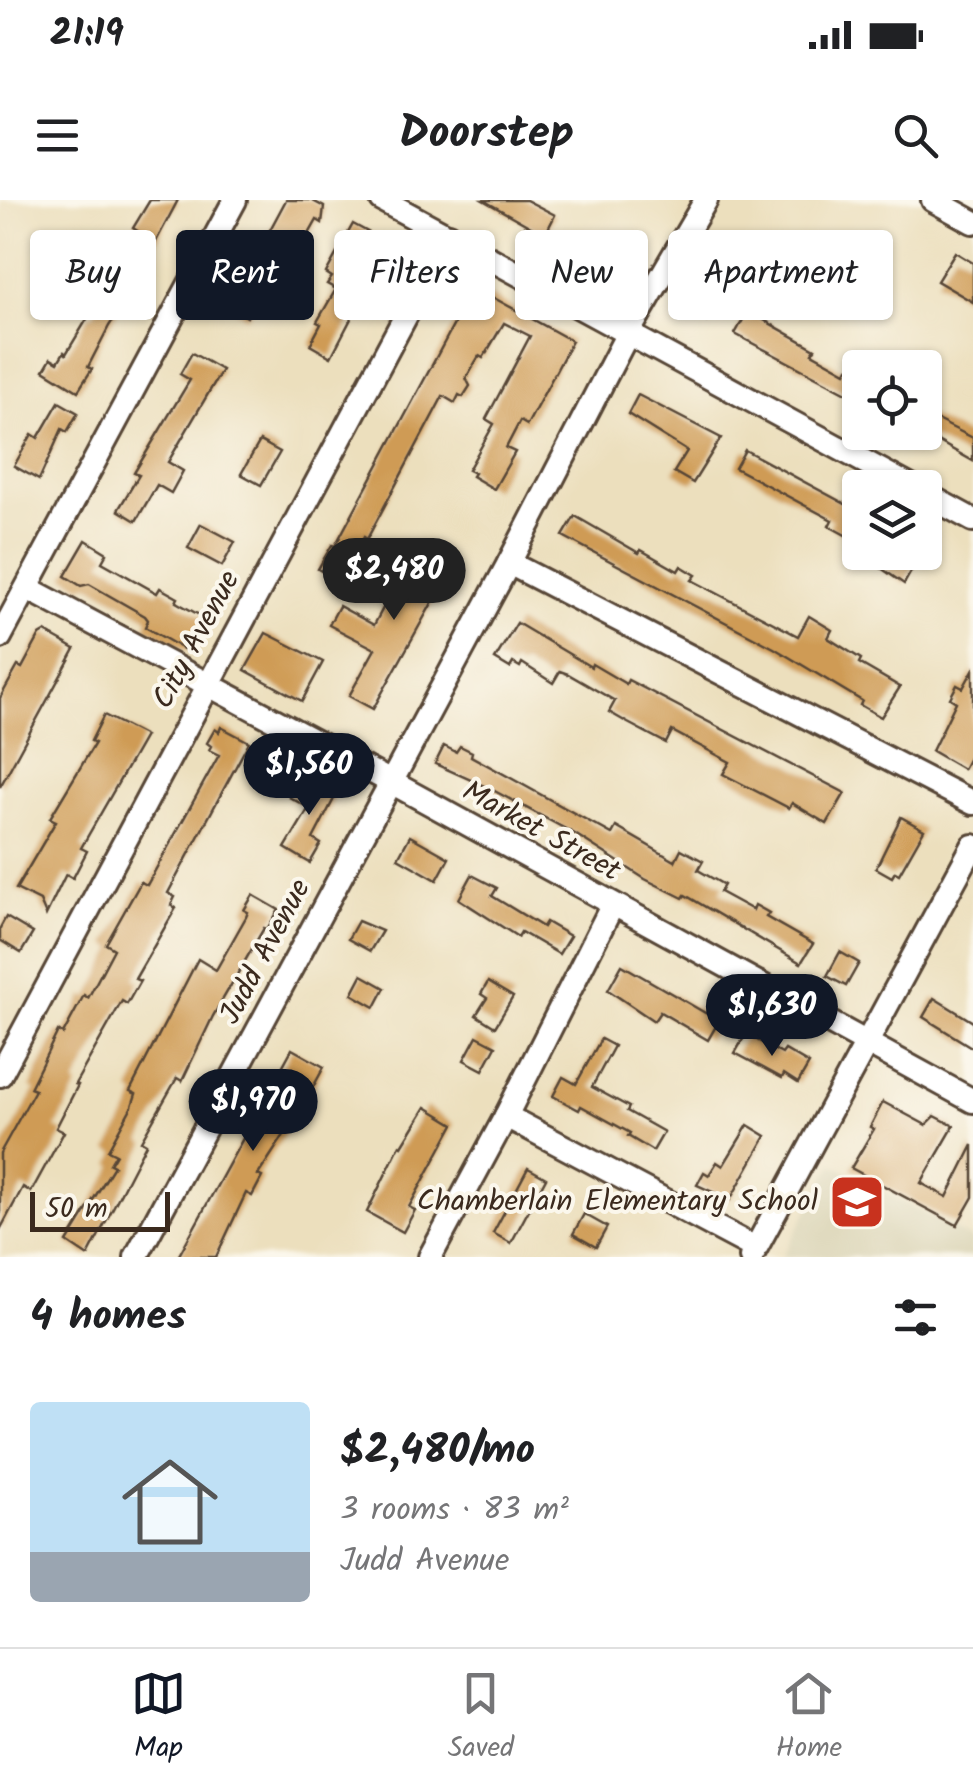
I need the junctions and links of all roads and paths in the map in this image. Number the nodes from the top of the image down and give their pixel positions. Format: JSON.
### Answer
{"nodes":[{"id":1,"x":235,"y":200,"type":"edge"},
{"id":2,"x":382,"y":200,"type":"edge"},
{"id":3,"x":706,"y":200,"type":"edge"},
{"id":4,"x":933,"y":200,"type":"edge"},
{"id":5,"x":973,"y":222,"type":"edge"},
{"id":6,"x":439,"y":230,"type":"edge"},
{"id":7,"x":495,"y":260,"type":"edge"},
{"id":8,"x":403,"y":320,"type":"edge"},
{"id":9,"x":628,"y":332,"type":"junction"},
{"id":10,"x":880,"y":470,"type":"edge"},
{"id":11,"x":942,"y":503,"type":"edge"},
{"id":12,"x":973,"y":520,"type":"edge"},
{"id":13,"x":509,"y":562,"type":"junction"},
{"id":14,"x":26,"y":588,"type":"junction"},
{"id":15,"x":0,"y":637,"type":"edge"},
{"id":16,"x":207,"y":684,"type":"junction"},
{"id":17,"x":391,"y":782,"type":"junction"},
{"id":18,"x":973,"y":803,"type":"edge"},
{"id":19,"x":973,"y":846,"type":"edge"},
{"id":20,"x":612,"y":906,"type":"junction"},
{"id":21,"x":867,"y":1044,"type":"junction"},
{"id":22,"x":0,"y":1075,"type":"edge"},
{"id":23,"x":973,"y":1101,"type":"edge"},
{"id":24,"x":506,"y":1116,"type":"junction"},
{"id":25,"x":753,"y":1252,"type":"edge"},
{"id":26,"x":136,"y":1257,"type":"edge"},
{"id":27,"x":430,"y":1257,"type":"edge"}],
"edges":[{"from":1,"to":14,"type":"street"},
{"from":2,"to":6,"type":"street"},
{"from":3,"to":9,"type":"street","name":"Judd Avenue"},
{"from":4,"to":5,"type":"street"},
{"from":7,"to":9,"type":"street"},
{"from":8,"to":16,"type":"street","name":"City Avenue"},
{"from":9,"to":10,"type":"street"},
{"from":9,"to":13,"type":"street","name":"Judd Avenue"},
{"from":11,"to":12,"type":"street"},
{"from":13,"to":17,"type":"street","name":"Judd Avenue"},
{"from":13,"to":18,"type":"street"},
{"from":14,"to":15,"type":"street"},
{"from":14,"to":16,"type":"street","name":"Market Street"},
{"from":16,"to":17,"type":"street","name":"Market Street"},
{"from":16,"to":22,"type":"street","name":"City Avenue"},
{"from":17,"to":20,"type":"street","name":"Market Street"},
{"from":17,"to":26,"type":"street","name":"Judd Avenue"},
{"from":19,"to":21,"type":"street"},
{"from":20,"to":21,"type":"street","name":"Market Street"},
{"from":20,"to":24,"type":"street"},
{"from":21,"to":23,"type":"street","name":"Market Street"},
{"from":21,"to":25,"type":"street"},
{"from":24,"to":25,"type":"street"},
{"from":24,"to":27,"type":"street"}]}
